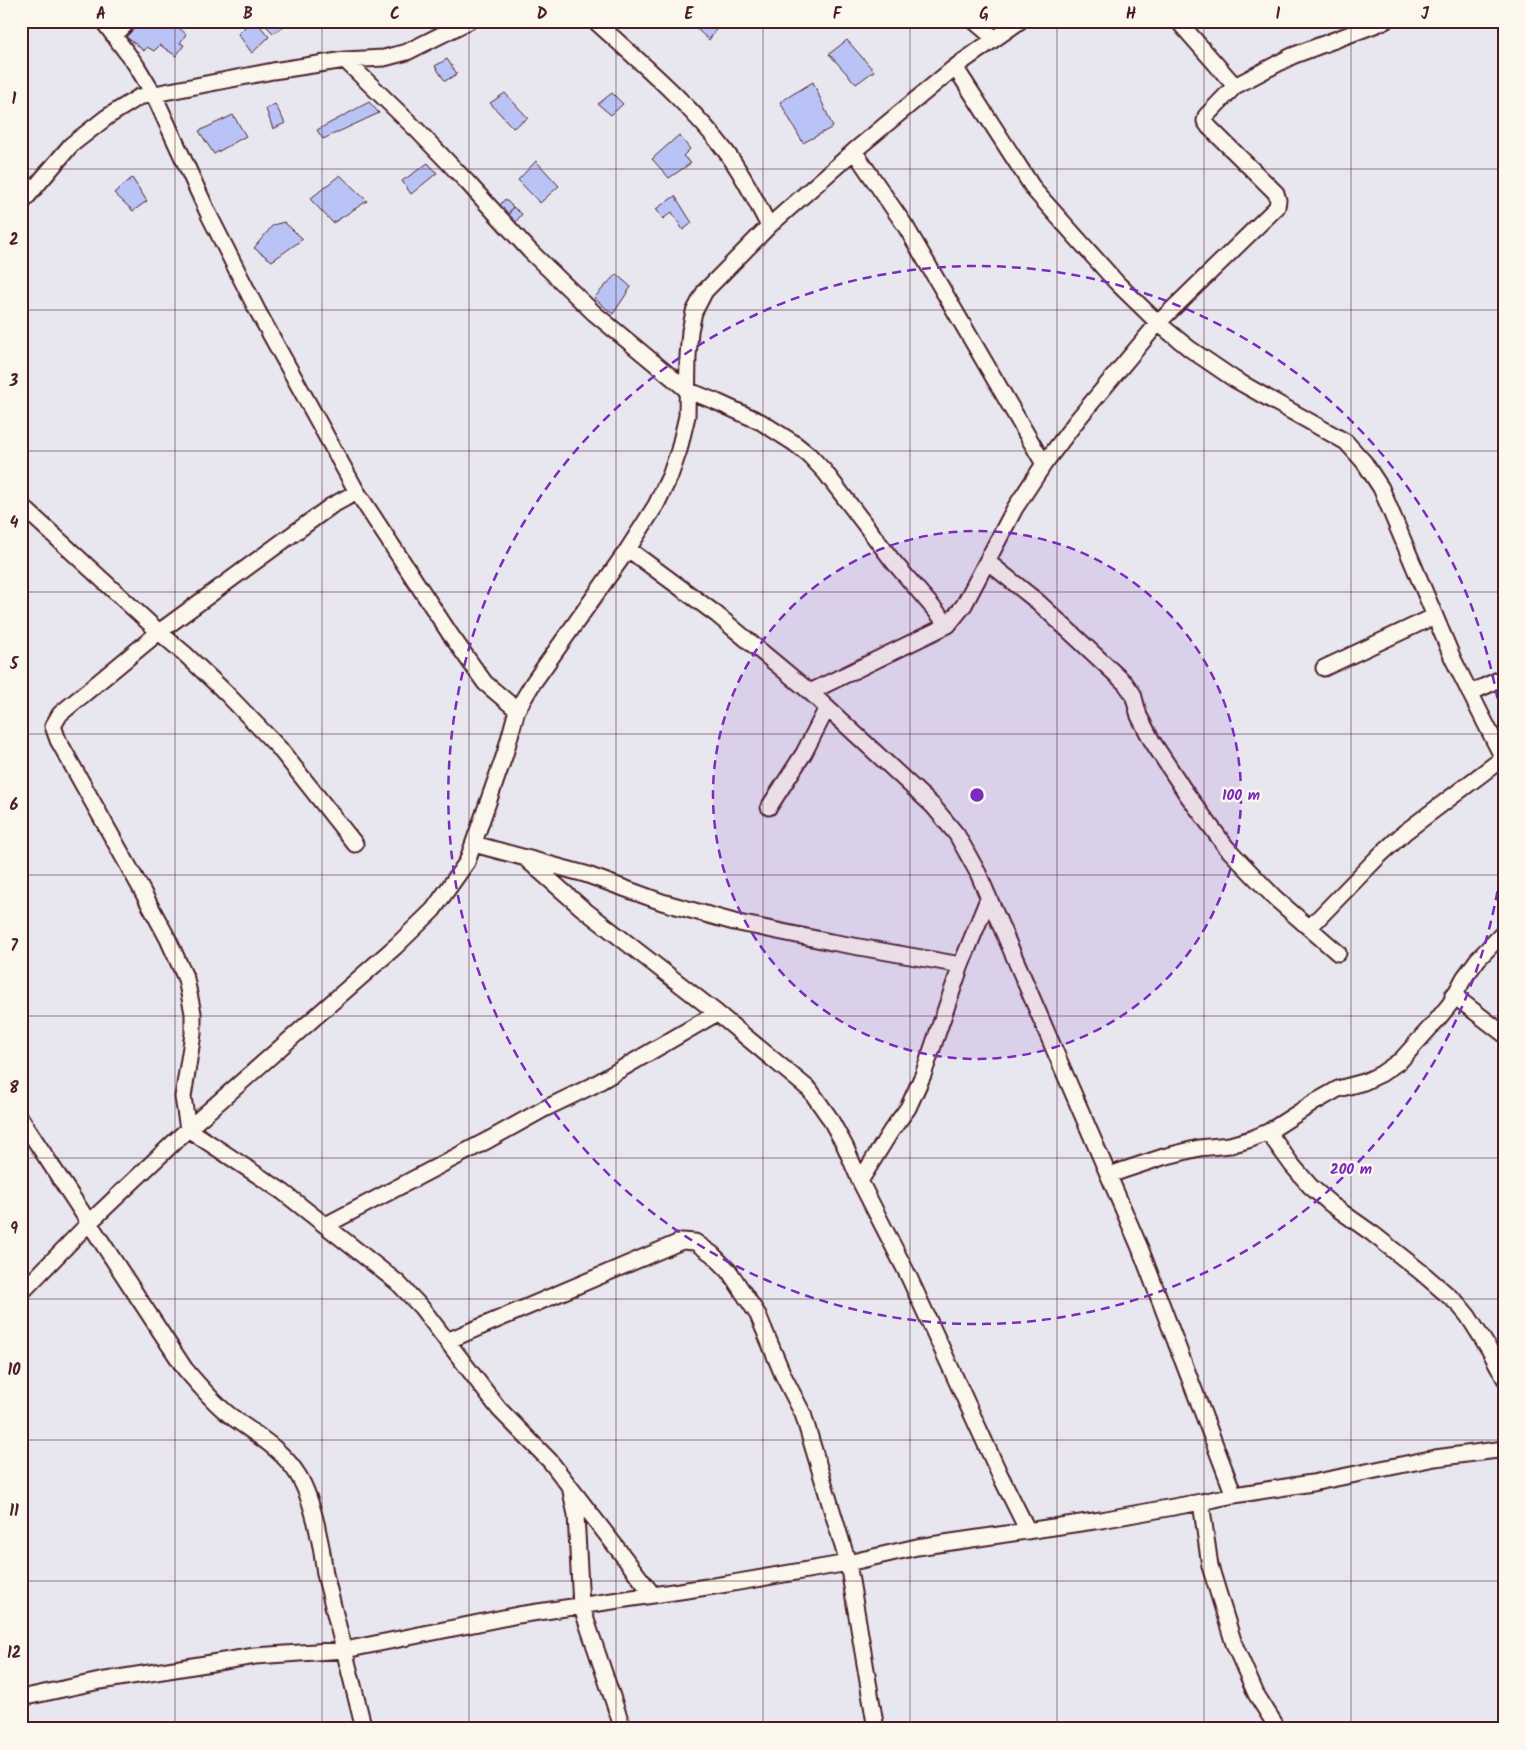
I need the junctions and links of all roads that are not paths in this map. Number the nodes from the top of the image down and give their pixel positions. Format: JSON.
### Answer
{"nodes":[{"id":1,"x":103,"y":21,"type":"edge"},
{"id":2,"x":129,"y":21,"type":"edge"},
{"id":3,"x":469,"y":21,"type":"edge"},
{"id":4,"x":595,"y":21,"type":"edge"},
{"id":5,"x":974,"y":21,"type":"edge"},
{"id":6,"x":1020,"y":21,"type":"edge"},
{"id":7,"x":1178,"y":21,"type":"edge"},
{"id":8,"x":1385,"y":21,"type":"edge"},
{"id":9,"x":114,"y":36,"type":"junction"},
{"id":10,"x":994,"y":38,"type":"junction"},
{"id":11,"x":345,"y":60,"type":"junction"},
{"id":12,"x":955,"y":67,"type":"junction"},
{"id":13,"x":1235,"y":86,"type":"junction"},
{"id":14,"x":154,"y":95,"type":"junction"},
{"id":15,"x":854,"y":151,"type":"junction"},
{"id":16,"x":21,"y":204,"type":"edge"},
{"id":17,"x":769,"y":226,"type":"junction"},
{"id":18,"x":1158,"y":323,"type":"junction"},
{"id":19,"x":688,"y":390,"type":"junction"},
{"id":20,"x":1044,"y":464,"type":"junction"},
{"id":21,"x":357,"y":492,"type":"junction"},
{"id":22,"x":21,"y":505,"type":"edge"},
{"id":23,"x":628,"y":549,"type":"junction"},
{"id":24,"x":988,"y":562,"type":"junction"},
{"id":25,"x":1436,"y":616,"type":"junction"},
{"id":26,"x":948,"y":625,"type":"junction"},
{"id":27,"x":158,"y":632,"type":"junction"},
{"id":28,"x":1324,"y":668,"type":"dead end"},
{"id":29,"x":1505,"y":677,"type":"edge"},
{"id":30,"x":810,"y":692,"type":"junction"},
{"id":31,"x":1470,"y":693,"type":"junction"},
{"id":32,"x":827,"y":708,"type":"junction"},
{"id":33,"x":518,"y":710,"type":"junction"},
{"id":34,"x":1504,"y":760,"type":"edge"},
{"id":35,"x":769,"y":806,"type":"dead end"},
{"id":36,"x":355,"y":844,"type":"dead end"},
{"id":37,"x":474,"y":844,"type":"junction"},
{"id":38,"x":525,"y":858,"type":"junction"},
{"id":39,"x":988,"y":899,"type":"junction"},
{"id":40,"x":1309,"y":928,"type":"junction"},
{"id":41,"x":1505,"y":931,"type":"edge"},
{"id":42,"x":1338,"y":954,"type":"dead end"},
{"id":43,"x":961,"y":965,"type":"junction"},
{"id":44,"x":1454,"y":995,"type":"junction"},
{"id":45,"x":717,"y":1013,"type":"junction"},
{"id":46,"x":1505,"y":1035,"type":"edge"},
{"id":47,"x":21,"y":1119,"type":"edge"},
{"id":48,"x":188,"y":1129,"type":"junction"},
{"id":49,"x":1268,"y":1132,"type":"junction"},
{"id":50,"x":1109,"y":1175,"type":"junction"},
{"id":51,"x":860,"y":1181,"type":"junction"},
{"id":52,"x":90,"y":1222,"type":"junction"},
{"id":53,"x":326,"y":1225,"type":"junction"},
{"id":54,"x":21,"y":1293,"type":"edge"},
{"id":55,"x":447,"y":1342,"type":"junction"},
{"id":56,"x":1505,"y":1379,"type":"edge"},
{"id":57,"x":1505,"y":1449,"type":"edge"},
{"id":58,"x":570,"y":1487,"type":"junction"},
{"id":59,"x":1234,"y":1494,"type":"junction"},
{"id":60,"x":1201,"y":1502,"type":"junction"},
{"id":61,"x":1028,"y":1532,"type":"junction"},
{"id":62,"x":848,"y":1564,"type":"junction"},
{"id":63,"x":654,"y":1595,"type":"junction"},
{"id":64,"x":581,"y":1605,"type":"junction"},
{"id":65,"x":345,"y":1650,"type":"junction"},
{"id":66,"x":21,"y":1698,"type":"edge"},
{"id":67,"x":364,"y":1729,"type":"edge"},
{"id":68,"x":623,"y":1729,"type":"edge"},
{"id":69,"x":876,"y":1729,"type":"edge"},
{"id":70,"x":1278,"y":1729,"type":"edge"}],
"edges":[{"from":1,"to":9,"type":"street"},
{"from":2,"to":9,"type":"street"},
{"from":3,"to":11,"type":"street"},
{"from":4,"to":17,"type":"street"},
{"from":5,"to":10,"type":"street"},
{"from":6,"to":10,"type":"street"},
{"from":7,"to":13,"type":"street"},
{"from":8,"to":13,"type":"street"},
{"from":9,"to":14,"type":"street"},
{"from":10,"to":12,"type":"street"},
{"from":11,"to":14,"type":"street"},
{"from":11,"to":19,"type":"street"},
{"from":12,"to":15,"type":"street"},
{"from":12,"to":18,"type":"street"},
{"from":13,"to":18,"type":"street"},
{"from":14,"to":16,"type":"street"},
{"from":14,"to":21,"type":"street"},
{"from":15,"to":17,"type":"street"},
{"from":15,"to":20,"type":"street"},
{"from":17,"to":19,"type":"street"},
{"from":18,"to":20,"type":"street"},
{"from":18,"to":25,"type":"street"},
{"from":19,"to":23,"type":"street"},
{"from":19,"to":26,"type":"street"},
{"from":20,"to":24,"type":"street"},
{"from":21,"to":27,"type":"street"},
{"from":21,"to":33,"type":"street"},
{"from":22,"to":27,"type":"street"},
{"from":23,"to":30,"type":"street"},
{"from":23,"to":33,"type":"street"},
{"from":24,"to":26,"type":"street"},
{"from":24,"to":40,"type":"street"},
{"from":25,"to":28,"type":"street"},
{"from":25,"to":31,"type":"street"},
{"from":26,"to":30,"type":"street"},
{"from":27,"to":36,"type":"street"},
{"from":27,"to":48,"type":"street"},
{"from":29,"to":31,"type":"street"},
{"from":30,"to":32,"type":"street"},
{"from":31,"to":34,"type":"street"},
{"from":32,"to":35,"type":"street"},
{"from":32,"to":39,"type":"street"},
{"from":33,"to":37,"type":"street"},
{"from":34,"to":40,"type":"street"},
{"from":37,"to":38,"type":"street"},
{"from":37,"to":48,"type":"street"},
{"from":38,"to":43,"type":"street"},
{"from":38,"to":45,"type":"street"},
{"from":39,"to":43,"type":"street"},
{"from":39,"to":50,"type":"street"},
{"from":40,"to":42,"type":"street"},
{"from":41,"to":44,"type":"street"},
{"from":43,"to":51,"type":"street"},
{"from":44,"to":46,"type":"street"},
{"from":44,"to":49,"type":"street"},
{"from":45,"to":51,"type":"street"},
{"from":45,"to":53,"type":"street"},
{"from":47,"to":52,"type":"street"},
{"from":48,"to":52,"type":"street"},
{"from":48,"to":53,"type":"street"},
{"from":49,"to":50,"type":"street"},
{"from":49,"to":56,"type":"street"},
{"from":50,"to":59,"type":"street"},
{"from":51,"to":61,"type":"street"},
{"from":52,"to":54,"type":"street"},
{"from":52,"to":65,"type":"street"},
{"from":53,"to":55,"type":"street"},
{"from":55,"to":58,"type":"street"},
{"from":55,"to":62,"type":"street"},
{"from":57,"to":59,"type":"street"},
{"from":58,"to":63,"type":"street"},
{"from":58,"to":64,"type":"street"},
{"from":59,"to":60,"type":"street"},
{"from":60,"to":61,"type":"street"},
{"from":60,"to":70,"type":"street"},
{"from":61,"to":62,"type":"street"},
{"from":62,"to":63,"type":"street"},
{"from":62,"to":69,"type":"street"},
{"from":63,"to":64,"type":"street"},
{"from":64,"to":65,"type":"street"},
{"from":64,"to":68,"type":"street"},
{"from":65,"to":66,"type":"street"},
{"from":65,"to":67,"type":"street"}]}
